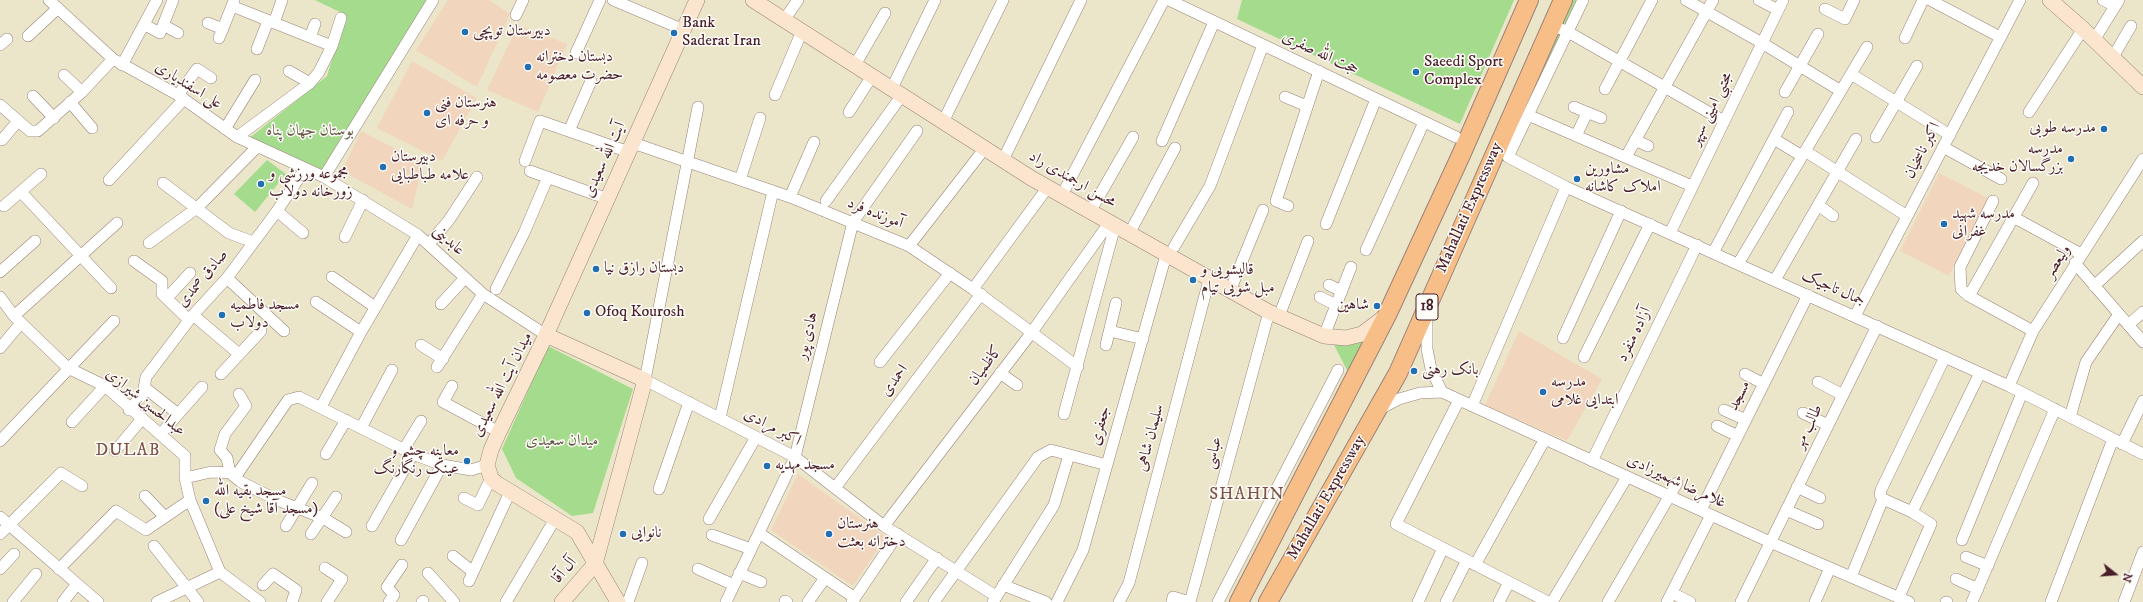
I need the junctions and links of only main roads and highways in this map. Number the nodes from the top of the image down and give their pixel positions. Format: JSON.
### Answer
{"nodes":[{"id":1,"x":697,"y":0,"type":"edge"},
{"id":2,"x":753,"y":0,"type":"edge"},
{"id":3,"x":1529,"y":0,"type":"edge"},
{"id":4,"x":1563,"y":0,"type":"edge"},
{"id":5,"x":2050,"y":0,"type":"edge"},
{"id":6,"x":2143,"y":87,"type":"edge"},
{"id":7,"x":1387,"y":315,"type":"junction"},
{"id":8,"x":546,"y":335,"type":"junction"},
{"id":9,"x":595,"y":564,"type":"junction"},
{"id":10,"x":562,"y":602,"type":"edge"},
{"id":11,"x":618,"y":602,"type":"edge"},
{"id":12,"x":1239,"y":602,"type":"edge"},
{"id":13,"x":1268,"y":602,"type":"edge"}],
"edges":[{"from":1,"to":8,"type":"main road","name":"آیت الله سعیدی"},
{"from":2,"to":7,"type":"main road","name":"محسن ارجمندی راد"},
{"from":3,"to":7,"type":"highway","name":"Mahallati Expressway","number":"18"},
{"from":4,"to":13,"type":"highway","name":"Mahallati Expressway","number":"18"},
{"from":5,"to":6,"type":"main road"},
{"from":7,"to":12,"type":"highway","name":"Mahallati Expressway","number":"18"},
{"from":8,"to":9,"type":"main road","name":"میدان آیت الله سعیدی"},
{"from":8,"to":9,"type":"main road","name":"میدان آیت الله سعیدی"},
{"from":9,"to":10,"type":"main road","name":"آل آقا"},
{"from":9,"to":11,"type":"main road"}]}
